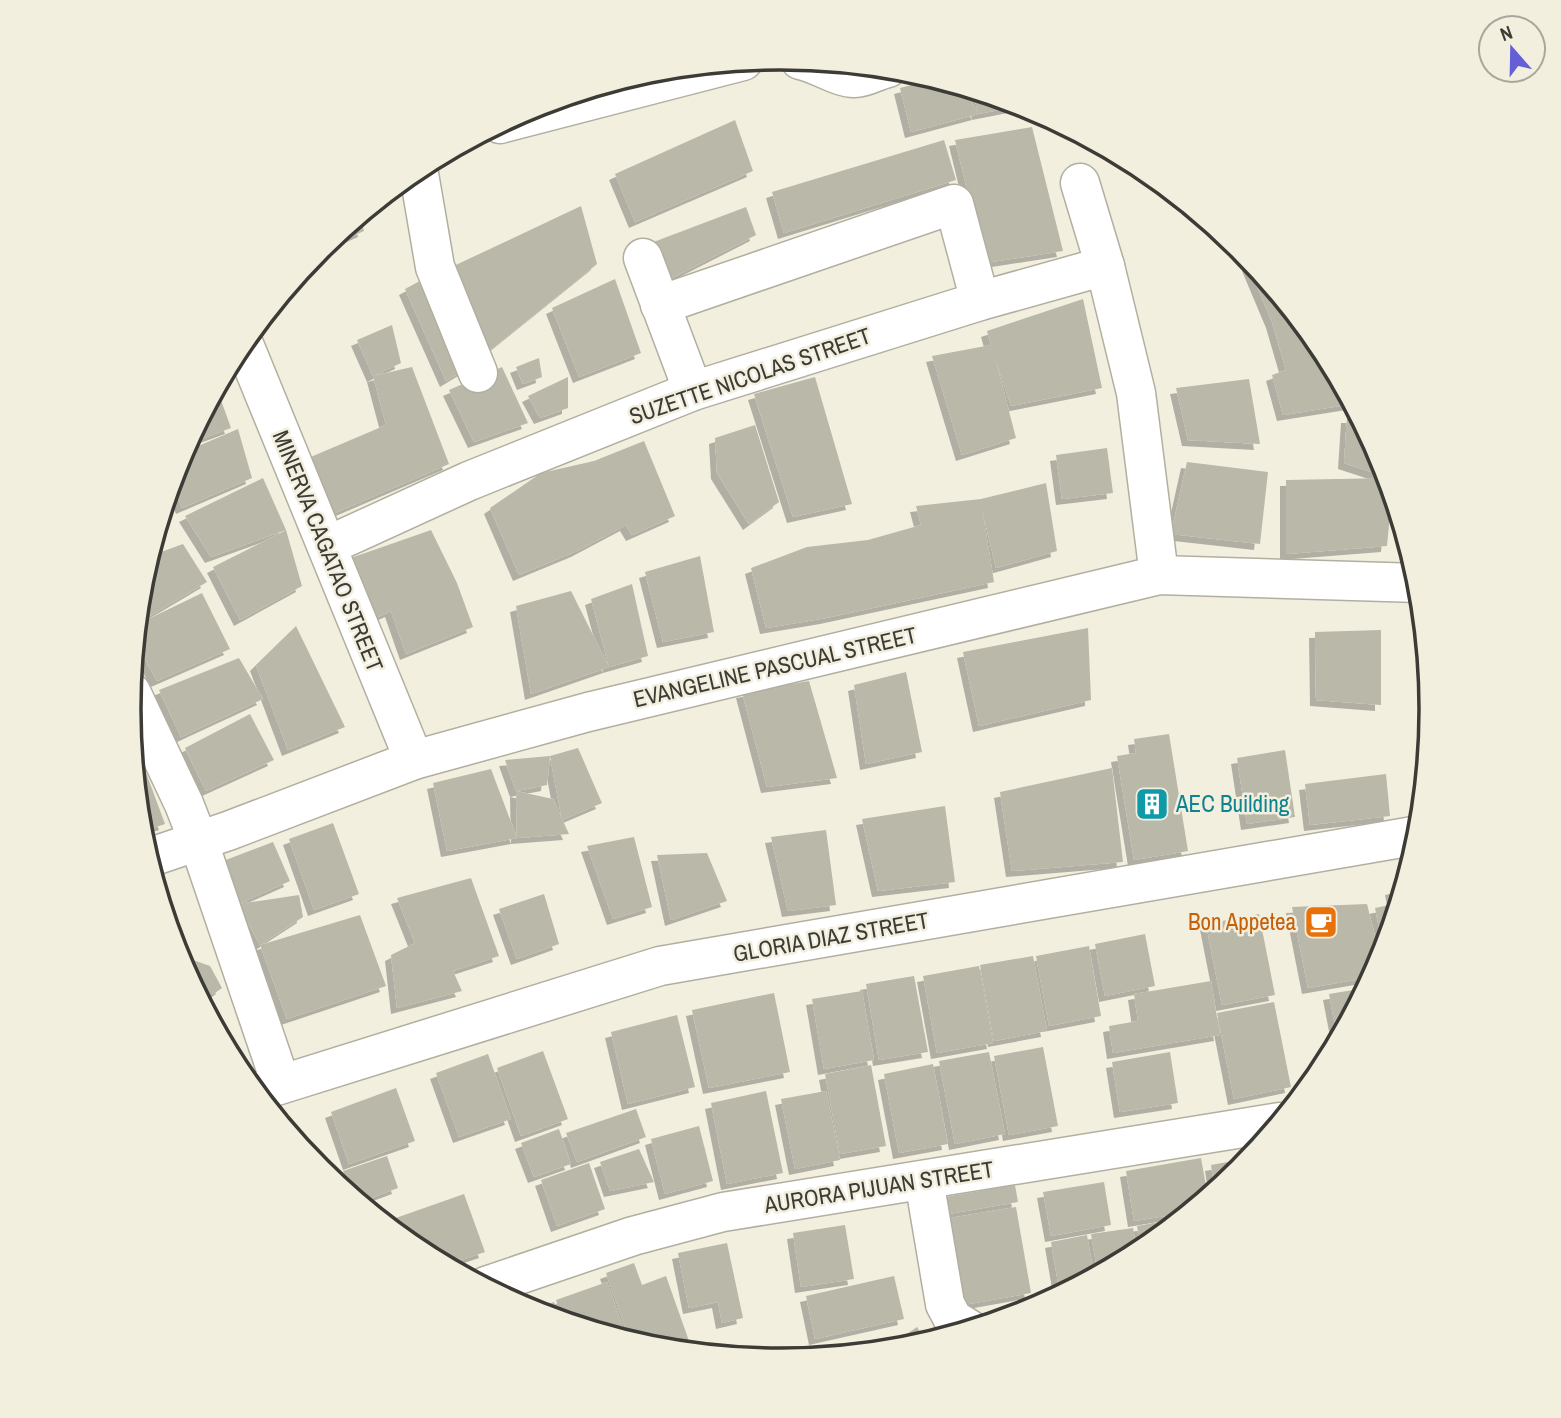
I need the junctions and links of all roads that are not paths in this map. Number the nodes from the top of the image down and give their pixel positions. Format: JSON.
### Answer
{"nodes":[{"id":1,"x":833,"y":72,"type":"edge"},
{"id":2,"x":865,"y":75,"type":"edge"},
{"id":3,"x":673,"y":79,"type":"edge"},
{"id":4,"x":572,"y":105,"type":"edge"},
{"id":5,"x":420,"y":181,"type":"edge"},
{"id":6,"x":1080,"y":183,"type":"dead end"},
{"id":7,"x":643,"y":258,"type":"dead end"},
{"id":8,"x":1105,"y":266,"type":"junction"},
{"id":9,"x":980,"y":301,"type":"junction"},
{"id":10,"x":660,"y":304,"type":"junction"},
{"id":11,"x":248,"y":355,"type":"edge"},
{"id":12,"x":478,"y":373,"type":"dead end"},
{"id":13,"x":693,"y":391,"type":"junction"},
{"id":14,"x":327,"y":546,"type":"junction"},
{"id":15,"x":1159,"y":575,"type":"junction"},
{"id":16,"x":1407,"y":583,"type":"edge"},
{"id":17,"x":141,"y":714,"type":"edge"},
{"id":18,"x":414,"y":760,"type":"junction"},
{"id":19,"x":1406,"y":837,"type":"edge"},
{"id":20,"x":198,"y":840,"type":"junction"},
{"id":21,"x":159,"y":854,"type":"edge"},
{"id":22,"x":269,"y":1088,"type":"edge"},
{"id":23,"x":1266,"y":1124,"type":"edge"},
{"id":24,"x":924,"y":1180,"type":"junction"},
{"id":25,"x":498,"y":1282,"type":"edge"},
{"id":26,"x":959,"y":1322,"type":"edge"}],
"edges":[{"from":1,"to":2,"type":"street"},
{"from":3,"to":4,"type":"street"},
{"from":5,"to":12,"type":"street"},
{"from":6,"to":8,"type":"street"},
{"from":7,"to":10,"type":"street"},
{"from":8,"to":9,"type":"street","name":"SUZETTE NICOLAS STREET"},
{"from":8,"to":15,"type":"street"},
{"from":9,"to":10,"type":"street"},
{"from":9,"to":13,"type":"street","name":"SUZETTE NICOLAS STREET"},
{"from":10,"to":13,"type":"street"},
{"from":11,"to":14,"type":"street","name":"MINERVA CAGATAO STREET"},
{"from":13,"to":14,"type":"street","name":"SUZETTE NICOLAS STREET"},
{"from":14,"to":18,"type":"street","name":"MINERVA CAGATAO STREET"},
{"from":15,"to":16,"type":"street","name":"EVANGELINE PASCUAL STREET"},
{"from":15,"to":18,"type":"street","name":"EVANGELINE PASCUAL STREET"},
{"from":17,"to":20,"type":"street"},
{"from":18,"to":20,"type":"street","name":"EVANGELINE PASCUAL STREET"},
{"from":19,"to":22,"type":"street","name":"GLORIA DIAZ STREET"},
{"from":20,"to":21,"type":"street","name":"EVANGELINE PASCUAL STREET"},
{"from":20,"to":22,"type":"street"},
{"from":23,"to":24,"type":"street","name":"AURORA PIJUAN STREET"},
{"from":24,"to":25,"type":"street","name":"AURORA PIJUAN STREET"},
{"from":24,"to":26,"type":"street"}]}
